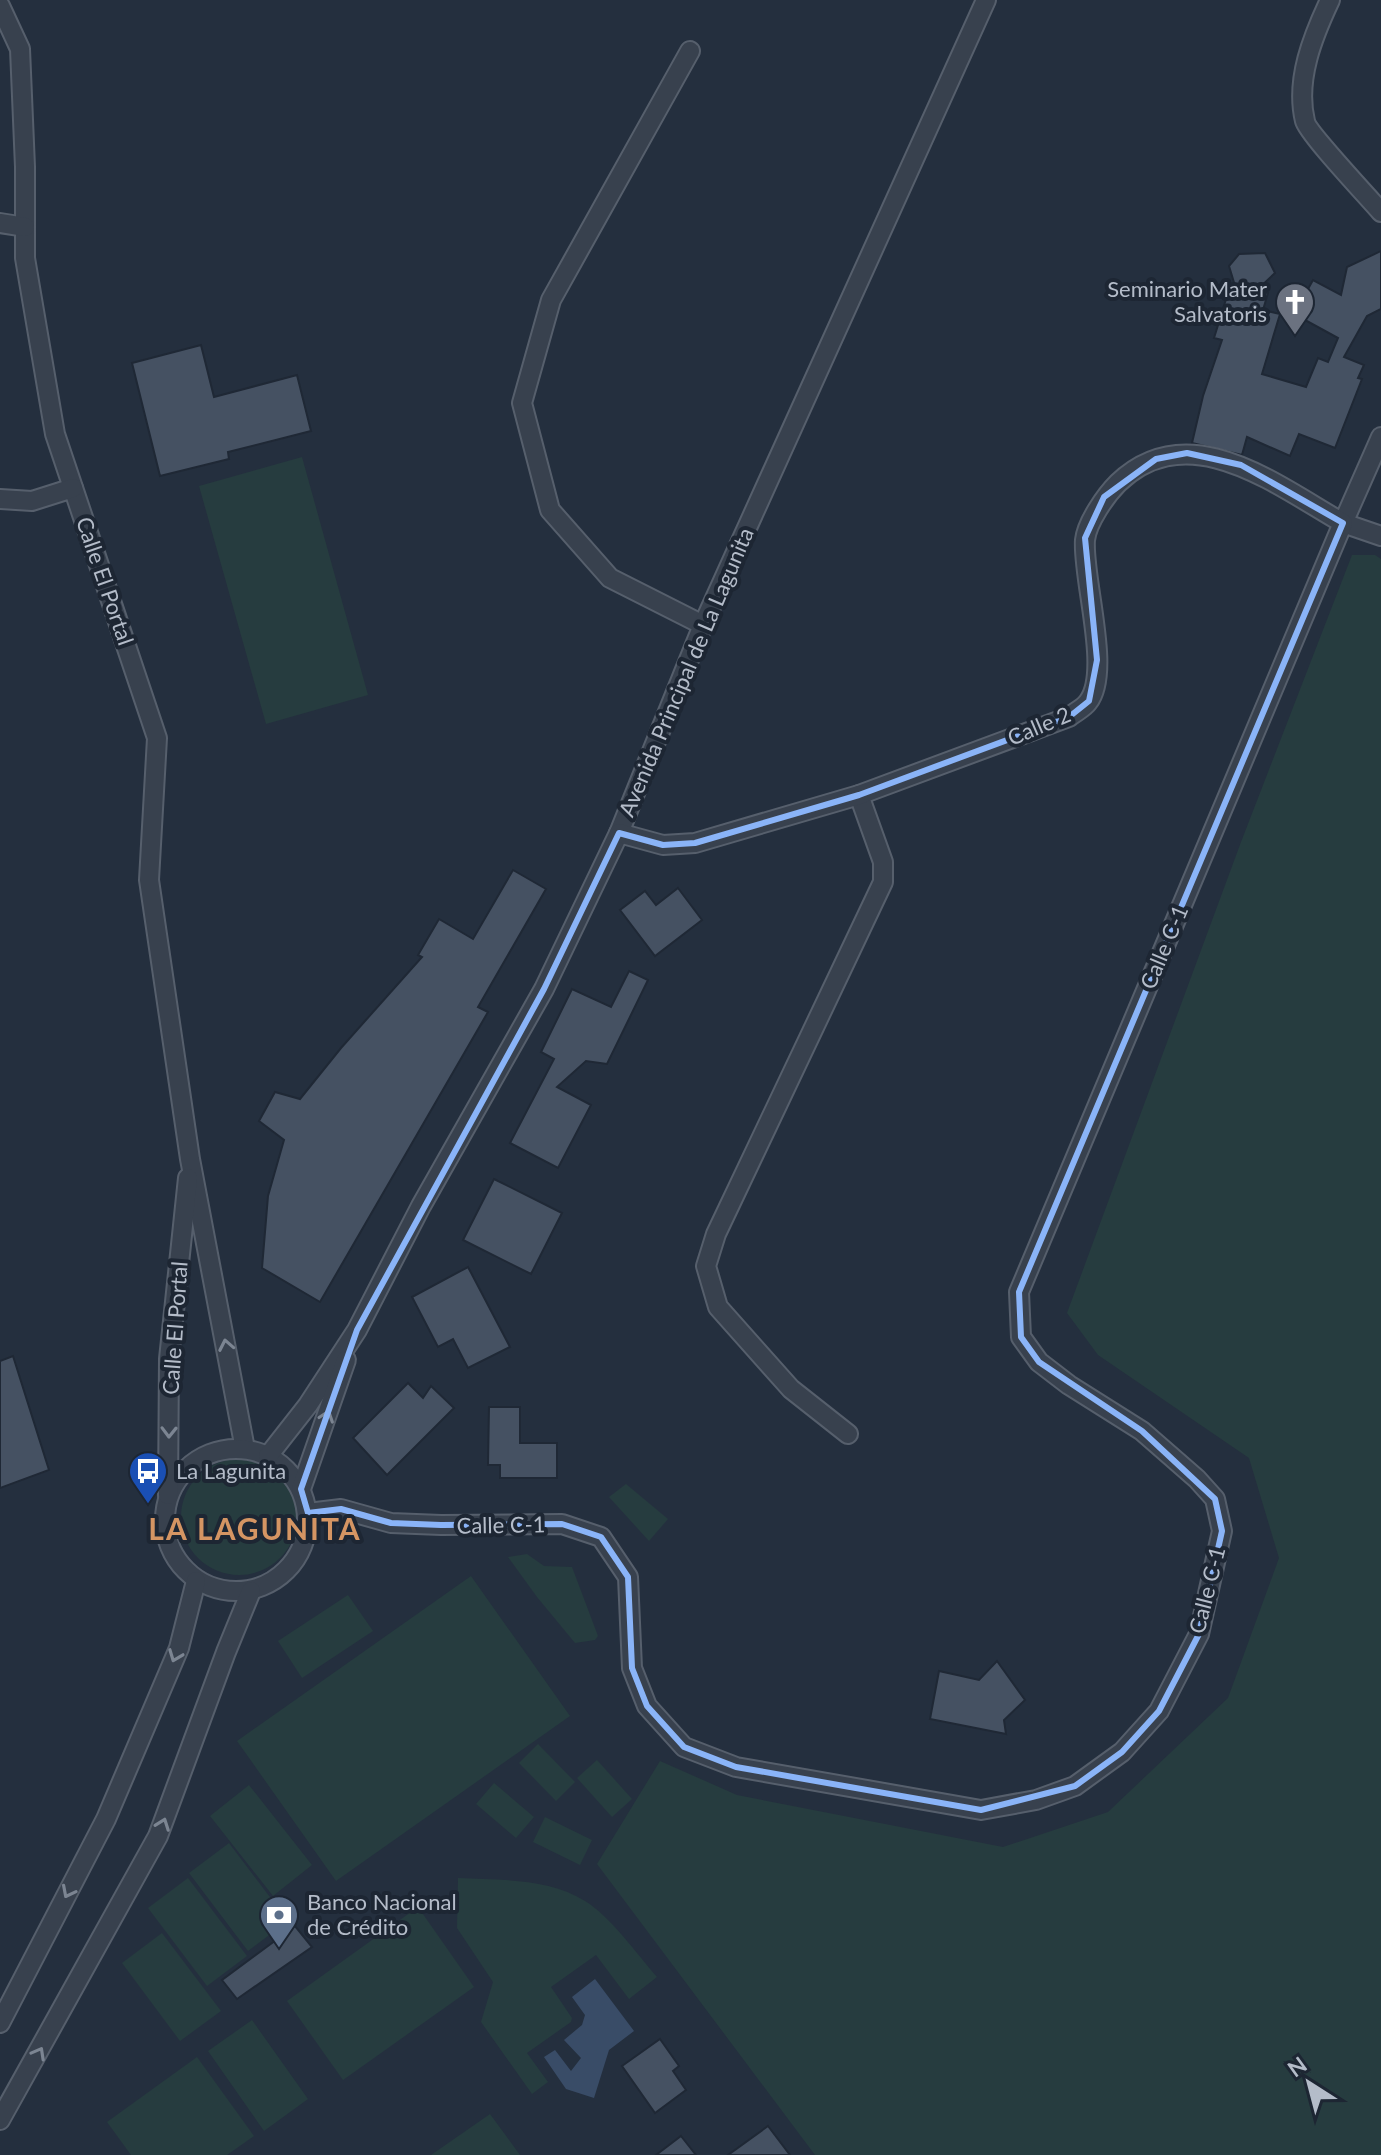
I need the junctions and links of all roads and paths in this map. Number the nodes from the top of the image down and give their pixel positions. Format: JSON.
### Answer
{"nodes":[{"id":1,"x":986,"y":0,"type":"edge"},
{"id":2,"x":1330,"y":0,"type":"edge"},
{"id":3,"x":0,"y":6,"type":"edge"},
{"id":4,"x":690,"y":51,"type":"dead end"},
{"id":5,"x":1381,"y":212,"type":"edge"},
{"id":6,"x":0,"y":223,"type":"edge"},
{"id":7,"x":25,"y":227,"type":"junction"},
{"id":8,"x":1381,"y":437,"type":"edge"},
{"id":9,"x":73,"y":488,"type":"junction"},
{"id":10,"x":0,"y":499,"type":"edge"},
{"id":11,"x":1343,"y":523,"type":"junction"},
{"id":12,"x":1381,"y":536,"type":"edge"},
{"id":13,"x":703,"y":625,"type":"junction"},
{"id":14,"x":859,"y":795,"type":"junction"},
{"id":15,"x":619,"y":833,"type":"junction"},
{"id":16,"x":190,"y":1159,"type":"junction"},
{"id":17,"x":357,"y":1330,"type":"junction"},
{"id":18,"x":848,"y":1434,"type":"dead end"},
{"id":19,"x":245,"y":1449,"type":"junction"},
{"id":20,"x":268,"y":1456,"type":"junction"},
{"id":21,"x":301,"y":1489,"type":"junction"},
{"id":22,"x":168,"y":1498,"type":"junction"},
{"id":23,"x":308,"y":1513,"type":"junction"},
{"id":24,"x":196,"y":1581,"type":"junction"},
{"id":25,"x":251,"y":1591,"type":"junction"},
{"id":26,"x":0,"y":2023,"type":"edge"},
{"id":27,"x":6,"y":2099,"type":"edge"},
{"id":28,"x":0,"y":2120,"type":"edge"}],
"edges":[{"from":1,"to":13,"type":"street","name":"Avenida Principal de La Lagunita"},
{"from":2,"to":5,"type":"street"},
{"from":3,"to":7,"type":"street","name":"Calle El Portal"},
{"from":4,"to":13,"type":"street"},
{"from":6,"to":7,"type":"street"},
{"from":7,"to":9,"type":"street","name":"Calle El Portal"},
{"from":8,"to":11,"type":"street","name":"Calle C-1"},
{"from":9,"to":10,"type":"street"},
{"from":9,"to":16,"type":"street","name":"Calle El Portal"},
{"from":11,"to":12,"type":"street","name":"Calle 2"},
{"from":11,"to":14,"type":"street","name":"Calle 2"},
{"from":11,"to":23,"type":"street","name":"Calle C-1"},
{"from":13,"to":15,"type":"street","name":"Avenida Principal de La Lagunita"},
{"from":14,"to":15,"type":"street","name":"Calle 2"},
{"from":14,"to":18,"type":"street"},
{"from":15,"to":17,"type":"street","name":"Avenida Principal de La Lagunita"},
{"from":19,"to":16,"type":"street","name":"Calle El Portal","one_way":true},
{"from":16,"to":22,"type":"street","name":"Calle El Portal","one_way":true},
{"from":17,"to":20,"type":"street","name":"Avenida Principal de La Lagunita"},
{"from":21,"to":17,"type":"street","name":"Avenida Principal de La Lagunita","one_way":true},
{"from":19,"to":20,"type":"street"},
{"from":19,"to":22,"type":"street"},
{"from":20,"to":21,"type":"street"},
{"from":21,"to":23,"type":"street"},
{"from":22,"to":24,"type":"street"},
{"from":23,"to":25,"type":"street"},
{"from":24,"to":25,"type":"street"},
{"from":24,"to":26,"type":"street","one_way":true},
{"from":27,"to":25,"type":"street","one_way":true},
{"from":27,"to":28,"type":"street"}]}
